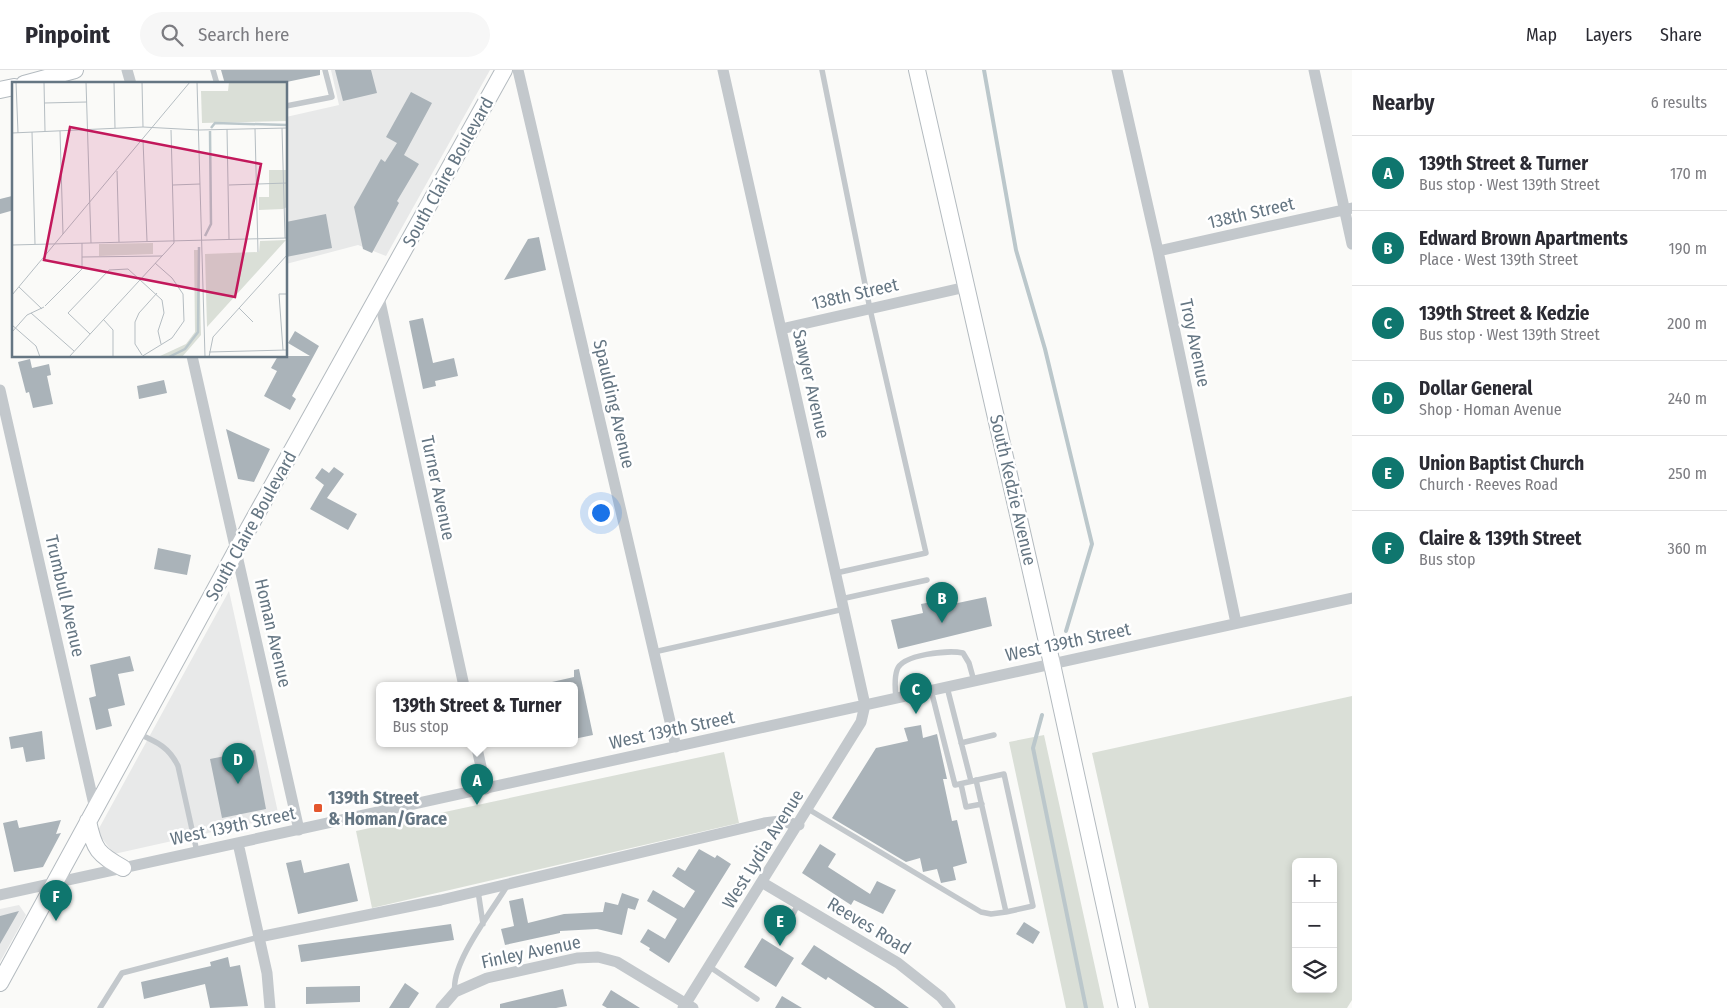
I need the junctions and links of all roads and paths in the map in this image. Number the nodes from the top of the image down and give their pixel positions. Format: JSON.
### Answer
{"nodes":[{"id":1,"x":75,"y":70,"type":"edge"},
{"id":2,"x":325,"y":70,"type":"edge"},
{"id":3,"x":504,"y":70,"type":"edge"},
{"id":4,"x":518,"y":70,"type":"edge"},
{"id":5,"x":723,"y":70,"type":"edge"},
{"id":6,"x":822,"y":70,"type":"edge"},
{"id":7,"x":917,"y":70,"type":"edge"},
{"id":8,"x":1117,"y":70,"type":"edge"},
{"id":9,"x":1314,"y":70,"type":"edge"},
{"id":10,"x":31,"y":82,"type":"edge"},
{"id":11,"x":288,"y":106,"type":"edge"},
{"id":12,"x":1348,"y":209,"type":"edge"},
{"id":13,"x":1352,"y":244,"type":"edge"},
{"id":14,"x":1158,"y":252,"type":"junction"},
{"id":15,"x":966,"y":287,"type":"junction"},
{"id":16,"x":379,"y":297,"type":"junction"},
{"id":17,"x":870,"y":309,"type":"junction"},
{"id":18,"x":781,"y":329,"type":"junction"},
{"id":19,"x":192,"y":358,"type":"edge"},
{"id":20,"x":0,"y":390,"type":"edge"},
{"id":21,"x":236,"y":551,"type":"junction"},
{"id":22,"x":836,"y":573,"type":"junction"},
{"id":23,"x":927,"y":580,"type":"dead end"},
{"id":24,"x":1352,"y":598,"type":"edge"},
{"id":25,"x":843,"y":604,"type":"junction"},
{"id":26,"x":1236,"y":623,"type":"junction"},
{"id":27,"x":654,"y":652,"type":"junction"},
{"id":28,"x":1052,"y":664,"type":"junction"},
{"id":29,"x":974,"y":681,"type":"junction"},
{"id":30,"x":463,"y":682,"type":"edge"},
{"id":31,"x":947,"y":687,"type":"junction"},
{"id":32,"x":932,"y":690,"type":"junction"},
{"id":33,"x":896,"y":698,"type":"junction"},
{"id":34,"x":865,"y":705,"type":"junction"},
{"id":35,"x":137,"y":733,"type":"junction"},
{"id":36,"x":994,"y":735,"type":"dead end"},
{"id":37,"x":962,"y":743,"type":"junction"},
{"id":38,"x":477,"y":747,"type":"edge"},
{"id":39,"x":676,"y":747,"type":"junction"},
{"id":40,"x":974,"y":781,"type":"junction"},
{"id":41,"x":958,"y":784,"type":"junction"},
{"id":42,"x":486,"y":789,"type":"junction"},
{"id":43,"x":982,"y":804,"type":"junction"},
{"id":44,"x":808,"y":809,"type":"junction"},
{"id":45,"x":92,"y":815,"type":"junction"},
{"id":46,"x":799,"y":825,"type":"junction"},
{"id":47,"x":299,"y":830,"type":"junction"},
{"id":48,"x":238,"y":843,"type":"junction"},
{"id":49,"x":197,"y":852,"type":"junction"},
{"id":50,"x":123,"y":868,"type":"junction"},
{"id":51,"x":55,"y":883,"type":"junction"},
{"id":52,"x":763,"y":883,"type":"junction"},
{"id":53,"x":508,"y":884,"type":"junction"},
{"id":54,"x":478,"y":891,"type":"junction"},
{"id":55,"x":0,"y":895,"type":"edge"},
{"id":56,"x":798,"y":904,"type":"junction"},
{"id":57,"x":1006,"y":912,"type":"junction"},
{"id":58,"x":483,"y":924,"type":"junction"},
{"id":59,"x":785,"y":930,"type":"dead end"},
{"id":60,"x":259,"y":937,"type":"junction"},
{"id":61,"x":710,"y":967,"type":"junction"},
{"id":62,"x":0,"y":983,"type":"edge"},
{"id":63,"x":455,"y":992,"type":"junction"},
{"id":64,"x":756,"y":999,"type":"dead end"},
{"id":65,"x":688,"y":1007,"type":"edge"},
{"id":66,"x":100,"y":1008,"type":"edge"},
{"id":67,"x":270,"y":1008,"type":"edge"},
{"id":68,"x":441,"y":1008,"type":"edge"},
{"id":69,"x":950,"y":1008,"type":"edge"},
{"id":70,"x":1127,"y":1008,"type":"edge"}],
"edges":[{"from":1,"to":10,"type":"street"},
{"from":2,"to":11,"type":"lane"},
{"from":3,"to":16,"type":"street","name":"South Claire Boulevard"},
{"from":4,"to":27,"type":"street","name":"Spaulding Avenue"},
{"from":5,"to":18,"type":"street","name":"Sawyer Avenue"},
{"from":6,"to":17,"type":"lane"},
{"from":7,"to":15,"type":"street","name":"South Kedzie Avenue"},
{"from":8,"to":14,"type":"street","name":"Troy Avenue"},
{"from":9,"to":12,"type":"street"},
{"from":12,"to":13,"type":"street"},
{"from":12,"to":14,"type":"street","name":"138th Street"},
{"from":14,"to":26,"type":"street","name":"Troy Avenue"},
{"from":15,"to":17,"type":"street","name":"138th Street"},
{"from":15,"to":28,"type":"street","name":"South Kedzie Avenue"},
{"from":16,"to":21,"type":"street","name":"South Claire Boulevard"},
{"from":16,"to":30,"type":"street","name":"Turner Avenue"},
{"from":17,"to":18,"type":"street","name":"138th Street"},
{"from":17,"to":22,"type":"lane"},
{"from":18,"to":22,"type":"street","name":"Sawyer Avenue"},
{"from":19,"to":21,"type":"street","name":"Homan Avenue"},
{"from":20,"to":45,"type":"street","name":"Trumbull Avenue"},
{"from":21,"to":35,"type":"street","name":"South Claire Boulevard"},
{"from":21,"to":47,"type":"street","name":"Homan Avenue"},
{"from":22,"to":25,"type":"street","name":"Sawyer Avenue"},
{"from":23,"to":25,"type":"lane"},
{"from":24,"to":26,"type":"street","name":"West 139th Street"},
{"from":25,"to":27,"type":"lane"},
{"from":25,"to":34,"type":"street","name":"Sawyer Avenue"},
{"from":26,"to":28,"type":"street","name":"West 139th Street"},
{"from":27,"to":39,"type":"street","name":"Spaulding Avenue"},
{"from":28,"to":29,"type":"street","name":"West 139th Street"},
{"from":28,"to":70,"type":"street","name":"South Kedzie Avenue"},
{"from":29,"to":31,"type":"street","name":"West 139th Street"},
{"from":29,"to":33,"type":"lane"},
{"from":31,"to":32,"type":"street","name":"West 139th Street"},
{"from":31,"to":37,"type":"lane"},
{"from":32,"to":33,"type":"street","name":"West 139th Street"},
{"from":32,"to":41,"type":"lane"},
{"from":33,"to":34,"type":"street","name":"West 139th Street"},
{"from":34,"to":39,"type":"street","name":"West 139th Street"},
{"from":34,"to":44,"type":"street","name":"West Lydia Avenue"},
{"from":35,"to":45,"type":"street","name":"South Claire Boulevard"},
{"from":35,"to":49,"type":"lane"},
{"from":36,"to":37,"type":"lane"},
{"from":37,"to":40,"type":"lane"},
{"from":38,"to":42,"type":"street"},
{"from":39,"to":42,"type":"street","name":"West 139th Street"},
{"from":40,"to":41,"type":"lane"},
{"from":40,"to":43,"type":"lane"},
{"from":40,"to":57,"type":"lane"},
{"from":41,"to":43,"type":"lane"},
{"from":42,"to":47,"type":"street","name":"West 139th Street"},
{"from":43,"to":57,"type":"lane"},
{"from":44,"to":46,"type":"street","name":"West Lydia Avenue"},
{"from":44,"to":57,"type":"lane"},
{"from":45,"to":50,"type":"street"},
{"from":45,"to":51,"type":"street","name":"South Claire Boulevard"},
{"from":46,"to":52,"type":"street","name":"West Lydia Avenue"},
{"from":46,"to":53,"type":"street"},
{"from":47,"to":48,"type":"street","name":"West 139th Street"},
{"from":48,"to":49,"type":"street","name":"West 139th Street"},
{"from":48,"to":60,"type":"street"},
{"from":49,"to":50,"type":"street","name":"West 139th Street"},
{"from":50,"to":51,"type":"street","name":"West 139th Street"},
{"from":51,"to":55,"type":"street","name":"West 139th Street"},
{"from":51,"to":62,"type":"street","name":"South Claire Boulevard"},
{"from":52,"to":56,"type":"street","name":"Reeves Road"},
{"from":52,"to":61,"type":"street","name":"West Lydia Avenue"},
{"from":53,"to":54,"type":"street"},
{"from":53,"to":58,"type":"lane"},
{"from":54,"to":58,"type":"lane"},
{"from":54,"to":60,"type":"street"},
{"from":56,"to":59,"type":"lane"},
{"from":56,"to":69,"type":"street","name":"Reeves Road"},
{"from":58,"to":63,"type":"lane"},
{"from":60,"to":66,"type":"lane"},
{"from":60,"to":67,"type":"street"},
{"from":61,"to":64,"type":"lane"},
{"from":61,"to":65,"type":"street","name":"West Lydia Avenue"},
{"from":63,"to":65,"type":"street","name":"Finley Avenue"},
{"from":63,"to":68,"type":"street","name":"Finley Avenue"}]}
